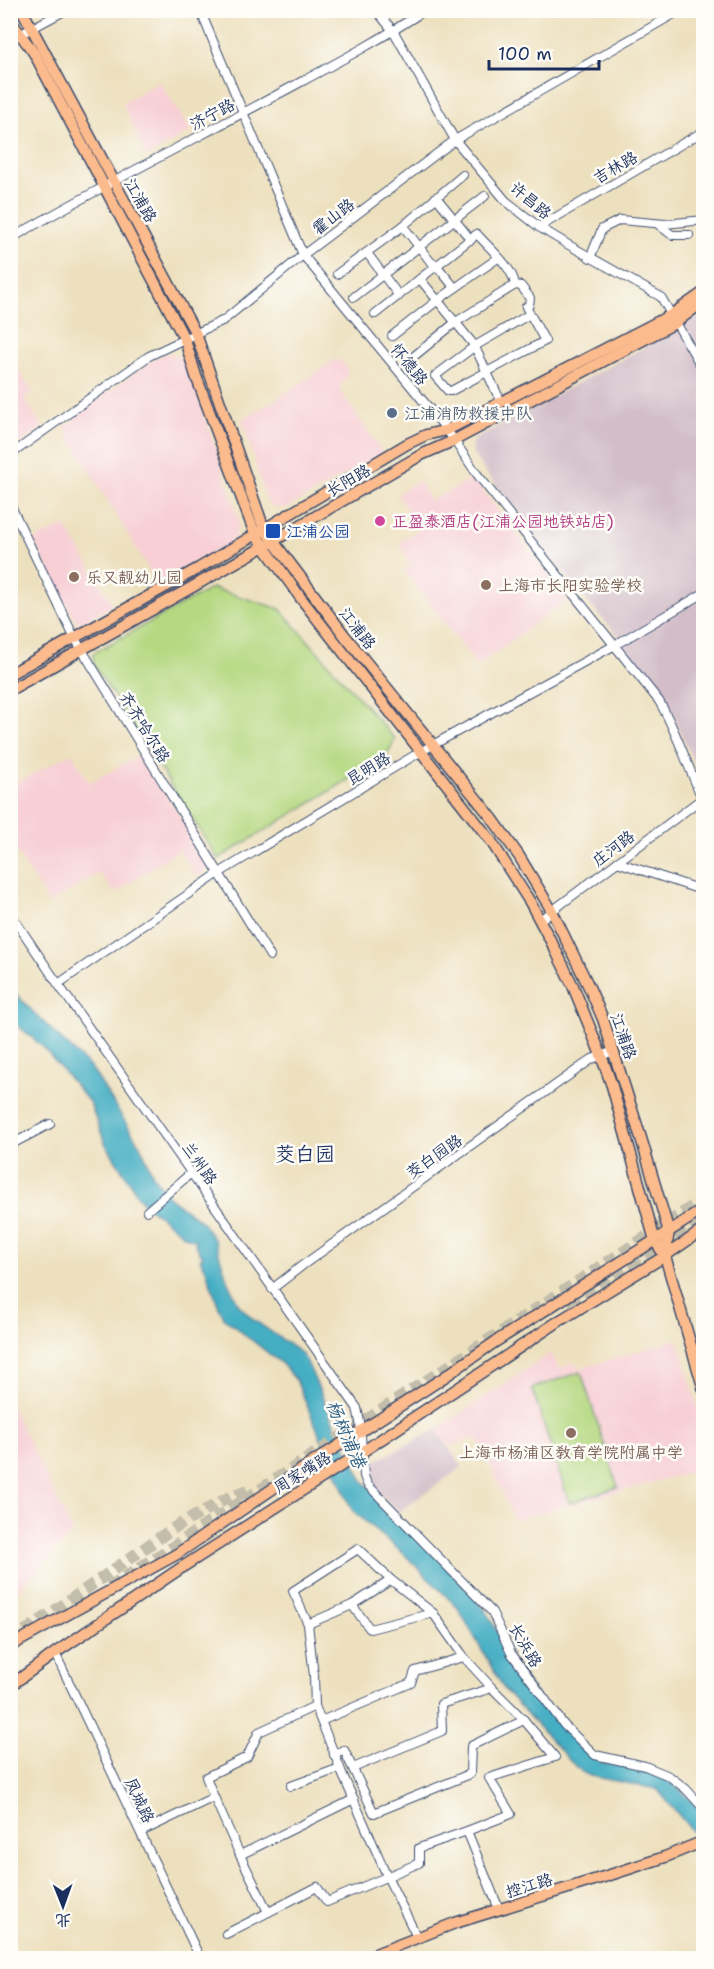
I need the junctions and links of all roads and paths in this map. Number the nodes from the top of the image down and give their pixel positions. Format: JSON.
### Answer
{"nodes":[{"id":1,"x":22,"y":10,"type":"edge"},
{"id":2,"x":66,"y":10,"type":"edge"},
{"id":3,"x":200,"y":10,"type":"edge"},
{"id":4,"x":376,"y":10,"type":"edge"},
{"id":5,"x":425,"y":10,"type":"edge"},
{"id":6,"x":681,"y":10,"type":"edge"},
{"id":7,"x":10,"y":20,"type":"edge"},
{"id":8,"x":31,"y":28,"type":"junction"},
{"id":9,"x":394,"y":32,"type":"junction"},
{"id":10,"x":15,"y":37,"type":"edge"},
{"id":11,"x":243,"y":113,"type":"junction"},
{"id":12,"x":704,"y":131,"type":"edge"},
{"id":13,"x":455,"y":140,"type":"junction"},
{"id":14,"x":463,"y":175,"type":"dead end"},
{"id":15,"x":108,"y":184,"type":"junction"},
{"id":16,"x":485,"y":196,"type":"dead end"},
{"id":17,"x":436,"y":197,"type":"junction"},
{"id":18,"x":454,"y":219,"type":"junction"},
{"id":19,"x":704,"y":220,"type":"edge"},
{"id":20,"x":658,"y":224,"type":"junction"},
{"id":21,"x":403,"y":226,"type":"junction"},
{"id":22,"x":539,"y":226,"type":"junction"},
{"id":23,"x":689,"y":235,"type":"dead end"},
{"id":24,"x":10,"y":239,"type":"edge"},
{"id":25,"x":471,"y":240,"type":"junction"},
{"id":26,"x":419,"y":247,"type":"junction"},
{"id":27,"x":367,"y":253,"type":"junction"},
{"id":28,"x":303,"y":255,"type":"junction"},
{"id":29,"x":498,"y":258,"type":"junction"},
{"id":30,"x":590,"y":258,"type":"junction"},
{"id":31,"x":437,"y":266,"type":"junction"},
{"id":32,"x":337,"y":274,"type":"dead end"},
{"id":33,"x":383,"y":274,"type":"junction"},
{"id":34,"x":420,"y":279,"type":"junction"},
{"id":35,"x":515,"y":285,"type":"junction"},
{"id":36,"x":455,"y":288,"type":"junction"},
{"id":37,"x":704,"y":292,"type":"edge"},
{"id":38,"x":399,"y":296,"type":"junction"},
{"id":39,"x":354,"y":297,"type":"dead end"},
{"id":40,"x":438,"y":300,"type":"junction"},
{"id":41,"x":704,"y":301,"type":"edge"},
{"id":42,"x":375,"y":314,"type":"dead end"},
{"id":43,"x":530,"y":314,"type":"junction"},
{"id":44,"x":673,"y":319,"type":"junction"},
{"id":45,"x":456,"y":322,"type":"junction"},
{"id":46,"x":196,"y":334,"type":"junction"},
{"id":47,"x":392,"y":336,"type":"dead end"},
{"id":48,"x":184,"y":340,"type":"junction"},
{"id":49,"x":475,"y":346,"type":"junction"},
{"id":50,"x":413,"y":357,"type":"dead end"},
{"id":51,"x":487,"y":371,"type":"junction"},
{"id":52,"x":704,"y":371,"type":"edge"},
{"id":53,"x":501,"y":402,"type":"junction"},
{"id":54,"x":447,"y":430,"type":"junction"},
{"id":55,"x":454,"y":440,"type":"junction"},
{"id":56,"x":10,"y":455,"type":"edge"},
{"id":57,"x":10,"y":504,"type":"edge"},
{"id":58,"x":259,"y":532,"type":"junction"},
{"id":59,"x":268,"y":544,"type":"junction"},
{"id":60,"x":704,"y":593,"type":"edge"},
{"id":61,"x":74,"y":637,"type":"junction"},
{"id":62,"x":615,"y":645,"type":"junction"},
{"id":63,"x":82,"y":650,"type":"junction"},
{"id":64,"x":10,"y":674,"type":"edge"},
{"id":65,"x":10,"y":690,"type":"edge"},
{"id":66,"x":433,"y":746,"type":"junction"},
{"id":67,"x":420,"y":752,"type":"junction"},
{"id":68,"x":703,"y":797,"type":"edge"},
{"id":69,"x":617,"y":862,"type":"junction"},
{"id":70,"x":219,"y":873,"type":"junction"},
{"id":71,"x":704,"y":891,"type":"edge"},
{"id":72,"x":552,"y":911,"type":"junction"},
{"id":73,"x":10,"y":913,"type":"edge"},
{"id":74,"x":540,"y":920,"type":"junction"},
{"id":75,"x":270,"y":956,"type":"dead end"},
{"id":76,"x":58,"y":984,"type":"junction"},
{"id":77,"x":614,"y":1051,"type":"junction"},
{"id":78,"x":601,"y":1055,"type":"junction"},
{"id":79,"x":50,"y":1124,"type":"dead end"},
{"id":80,"x":10,"y":1145,"type":"edge"},
{"id":81,"x":191,"y":1173,"type":"junction"},
{"id":82,"x":704,"y":1209,"type":"edge"},
{"id":83,"x":147,"y":1210,"type":"dead end"},
{"id":84,"x":704,"y":1229,"type":"edge"},
{"id":85,"x":669,"y":1232,"type":"junction"},
{"id":86,"x":655,"y":1241,"type":"junction"},
{"id":87,"x":665,"y":1256,"type":"junction"},
{"id":88,"x":272,"y":1288,"type":"junction"},
{"id":89,"x":704,"y":1390,"type":"edge"},
{"id":90,"x":361,"y":1431,"type":"junction"},
{"id":91,"x":357,"y":1455,"type":"junction"},
{"id":92,"x":392,"y":1580,"type":"junction"},
{"id":93,"x":352,"y":1605,"type":"junction"},
{"id":94,"x":434,"y":1613,"type":"junction"},
{"id":95,"x":308,"y":1624,"type":"junction"},
{"id":96,"x":12,"y":1646,"type":"edge"},
{"id":97,"x":55,"y":1653,"type":"junction"},
{"id":98,"x":464,"y":1656,"type":"junction"},
{"id":99,"x":36,"y":1666,"type":"junction"},
{"id":100,"x":10,"y":1676,"type":"edge"},
{"id":101,"x":10,"y":1686,"type":"edge"},
{"id":102,"x":492,"y":1688,"type":"junction"},
{"id":103,"x":315,"y":1706,"type":"junction"},
{"id":104,"x":524,"y":1720,"type":"junction"},
{"id":105,"x":321,"y":1721,"type":"junction"},
{"id":106,"x":334,"y":1755,"type":"junction"},
{"id":107,"x":340,"y":1768,"type":"junction"},
{"id":108,"x":353,"y":1768,"type":"junction"},
{"id":109,"x":291,"y":1786,"type":"dead end"},
{"id":110,"x":214,"y":1797,"type":"junction"},
{"id":111,"x":354,"y":1799,"type":"junction"},
{"id":112,"x":704,"y":1809,"type":"edge"},
{"id":113,"x":467,"y":1831,"type":"junction"},
{"id":114,"x":141,"y":1832,"type":"junction"},
{"id":115,"x":698,"y":1843,"type":"edge"},
{"id":116,"x":240,"y":1855,"type":"junction"},
{"id":117,"x":387,"y":1876,"type":"junction"},
{"id":118,"x":500,"y":1910,"type":"junction"},
{"id":119,"x":268,"y":1912,"type":"junction"},
{"id":120,"x":226,"y":1934,"type":"dead end"},
{"id":121,"x":417,"y":1937,"type":"junction"},
{"id":122,"x":200,"y":1959,"type":"edge"},
{"id":123,"x":364,"y":1959,"type":"edge"}],
"edges":[{"from":1,"to":8,"type":"main road","name":"江浦路"},
{"from":2,"to":8,"type":"street"},
{"from":3,"to":11,"type":"street","name":"怀德路"},
{"from":4,"to":9,"type":"street","name":"许昌路"},
{"from":5,"to":9,"type":"street","name":"济宁路"},
{"from":6,"to":13,"type":"street","name":"霍山路"},
{"from":7,"to":10,"type":"main road","name":"江浦路"},
{"from":8,"to":10,"type":"street"},
{"from":8,"to":15,"type":"main road","name":"江浦路"},
{"from":9,"to":11,"type":"street","name":"济宁路"},
{"from":9,"to":13,"type":"street","name":"许昌路"},
{"from":10,"to":15,"type":"main road","name":"江浦路"},
{"from":11,"to":15,"type":"street","name":"济宁路"},
{"from":11,"to":28,"type":"street","name":"怀德路"},
{"from":12,"to":22,"type":"street","name":"吉林路"},
{"from":13,"to":22,"type":"street","name":"许昌路"},
{"from":13,"to":28,"type":"street","name":"霍山路"},
{"from":14,"to":17,"type":"street"},
{"from":15,"to":24,"type":"street","name":"济宁路"},
{"from":15,"to":46,"type":"main road","name":"江浦路"},
{"from":15,"to":48,"type":"main road","name":"江浦路"},
{"from":16,"to":18,"type":"street"},
{"from":17,"to":18,"type":"street"},
{"from":17,"to":21,"type":"street"},
{"from":18,"to":25,"type":"street"},
{"from":18,"to":26,"type":"street"},
{"from":19,"to":20,"type":"street"},
{"from":20,"to":23,"type":"street"},
{"from":20,"to":30,"type":"street"},
{"from":21,"to":26,"type":"street"},
{"from":21,"to":27,"type":"street"},
{"from":22,"to":30,"type":"street","name":"许昌路"},
{"from":25,"to":29,"type":"street"},
{"from":25,"to":31,"type":"street"},
{"from":26,"to":31,"type":"street"},
{"from":26,"to":33,"type":"street"},
{"from":27,"to":32,"type":"street"},
{"from":27,"to":33,"type":"street"},
{"from":28,"to":46,"type":"street","name":"霍山路"},
{"from":28,"to":54,"type":"street","name":"怀德路"},
{"from":29,"to":35,"type":"street"},
{"from":29,"to":36,"type":"street"},
{"from":30,"to":44,"type":"street","name":"许昌路"},
{"from":31,"to":34,"type":"street"},
{"from":31,"to":36,"type":"street"},
{"from":33,"to":38,"type":"street"},
{"from":33,"to":39,"type":"street"},
{"from":34,"to":38,"type":"street"},
{"from":34,"to":40,"type":"street"},
{"from":35,"to":43,"type":"street"},
{"from":35,"to":45,"type":"street"},
{"from":36,"to":40,"type":"street"},
{"from":37,"to":44,"type":"main road","name":"长阳路"},
{"from":38,"to":42,"type":"street"},
{"from":40,"to":45,"type":"street"},
{"from":40,"to":47,"type":"street"},
{"from":41,"to":44,"type":"main road","name":"长阳路"},
{"from":43,"to":49,"type":"street"},
{"from":43,"to":51,"type":"street"},
{"from":44,"to":52,"type":"street","name":"许昌路"},
{"from":44,"to":53,"type":"main road","name":"长阳路"},
{"from":44,"to":55,"type":"main road","name":"长阳路"},
{"from":45,"to":49,"type":"street"},
{"from":45,"to":50,"type":"street"},
{"from":46,"to":48,"type":"street","name":"霍山路"},
{"from":46,"to":58,"type":"main road","name":"江浦路"},
{"from":48,"to":56,"type":"street","name":"霍山路"},
{"from":48,"to":58,"type":"main road","name":"江浦路"},
{"from":49,"to":51,"type":"street"},
{"from":49,"to":51,"type":"street"},
{"from":51,"to":53,"type":"street"},
{"from":53,"to":54,"type":"main road","name":"长阳路"},
{"from":54,"to":55,"type":"street","name":"怀德路"},
{"from":54,"to":58,"type":"main road","name":"长阳路"},
{"from":55,"to":59,"type":"main road","name":"长阳路"},
{"from":55,"to":62,"type":"street","name":"怀德路"},
{"from":57,"to":61,"type":"street","name":"齐齐哈尔路"},
{"from":58,"to":59,"type":"main road","name":"江浦路"},
{"from":58,"to":61,"type":"main road","name":"长阳路"},
{"from":59,"to":63,"type":"main road","name":"长阳路"},
{"from":59,"to":66,"type":"main road","name":"江浦路"},
{"from":59,"to":67,"type":"main road","name":"江浦路"},
{"from":60,"to":62,"type":"street","name":"昆明路"},
{"from":61,"to":63,"type":"street","name":"齐齐哈尔路"},
{"from":61,"to":64,"type":"main road","name":"长阳路"},
{"from":62,"to":66,"type":"street","name":"昆明路"},
{"from":62,"to":68,"type":"street","name":"怀德路"},
{"from":63,"to":65,"type":"main road","name":"长阳路"},
{"from":63,"to":70,"type":"street","name":"齐齐哈尔路"},
{"from":66,"to":67,"type":"street","name":"昆明路"},
{"from":66,"to":72,"type":"main road","name":"江浦路"},
{"from":67,"to":70,"type":"street","name":"昆明路"},
{"from":67,"to":74,"type":"main road","name":"江浦路"},
{"from":68,"to":69,"type":"street","name":"庄河路"},
{"from":69,"to":71,"type":"street"},
{"from":69,"to":72,"type":"street","name":"庄河路"},
{"from":70,"to":75,"type":"street","name":"齐齐哈尔路"},
{"from":70,"to":76,"type":"street","name":"昆明路"},
{"from":72,"to":74,"type":"street","name":"庄河路"},
{"from":72,"to":77,"type":"main road","name":"江浦路"},
{"from":73,"to":76,"type":"street","name":"兰州路"},
{"from":74,"to":78,"type":"main road","name":"江浦路"},
{"from":76,"to":81,"type":"street","name":"兰州路"},
{"from":77,"to":78,"type":"street","name":"茭白园路"},
{"from":77,"to":85,"type":"main road","name":"江浦路"},
{"from":78,"to":86,"type":"main road","name":"江浦路"},
{"from":78,"to":88,"type":"street","name":"茭白园路"},
{"from":79,"to":80,"type":"street"},
{"from":81,"to":83,"type":"street"},
{"from":81,"to":88,"type":"street","name":"兰州路"},
{"from":82,"to":85,"type":"main road","name":"周家嘴路"},
{"from":84,"to":87,"type":"main road","name":"周家嘴路"},
{"from":85,"to":86,"type":"main road","name":"周家嘴路"},
{"from":85,"to":87,"type":"main road","name":"江浦路"},
{"from":86,"to":87,"type":"main road","name":"江浦路"},
{"from":86,"to":90,"type":"main road","name":"周家嘴路"},
{"from":87,"to":89,"type":"main road","name":"江浦路"},
{"from":87,"to":91,"type":"main road","name":"周家嘴路"},
{"from":88,"to":90,"type":"street","name":"兰州路"},
{"from":90,"to":91,"type":"street","name":"长浜路"},
{"from":90,"to":96,"type":"main road","name":"周家嘴路"},
{"from":91,"to":97,"type":"main road","name":"周家嘴路"},
{"from":91,"to":112,"type":"street","name":"长浜路"},
{"from":92,"to":93,"type":"street"},
{"from":92,"to":94,"type":"street"},
{"from":92,"to":95,"type":"street"},
{"from":93,"to":94,"type":"street"},
{"from":93,"to":95,"type":"street"},
{"from":94,"to":98,"type":"street"},
{"from":95,"to":103,"type":"street"},
{"from":97,"to":99,"type":"main road","name":"周家嘴路"},
{"from":97,"to":114,"type":"street","name":"凤城路"},
{"from":98,"to":102,"type":"street"},
{"from":98,"to":105,"type":"street"},
{"from":99,"to":100,"type":"main road"},
{"from":99,"to":101,"type":"main road","name":"周家嘴路"},
{"from":102,"to":104,"type":"street"},
{"from":102,"to":108,"type":"street"},
{"from":103,"to":105,"type":"street"},
{"from":103,"to":110,"type":"street"},
{"from":104,"to":108,"type":"street"},
{"from":104,"to":113,"type":"street"},
{"from":105,"to":106,"type":"street"},
{"from":106,"to":107,"type":"street"},
{"from":106,"to":108,"type":"street"},
{"from":107,"to":109,"type":"street"},
{"from":107,"to":111,"type":"street"},
{"from":110,"to":114,"type":"street"},
{"from":110,"to":116,"type":"street"},
{"from":111,"to":116,"type":"street"},
{"from":111,"to":117,"type":"street"},
{"from":113,"to":117,"type":"street"},
{"from":113,"to":118,"type":"street"},
{"from":114,"to":122,"type":"street","name":"凤城路"},
{"from":115,"to":118,"type":"main road","name":"控江路"},
{"from":116,"to":119,"type":"street"},
{"from":117,"to":119,"type":"street"},
{"from":117,"to":121,"type":"street"},
{"from":118,"to":121,"type":"main road","name":"控江路"},
{"from":119,"to":120,"type":"street"},
{"from":121,"to":123,"type":"main road","name":"控江路"}]}
